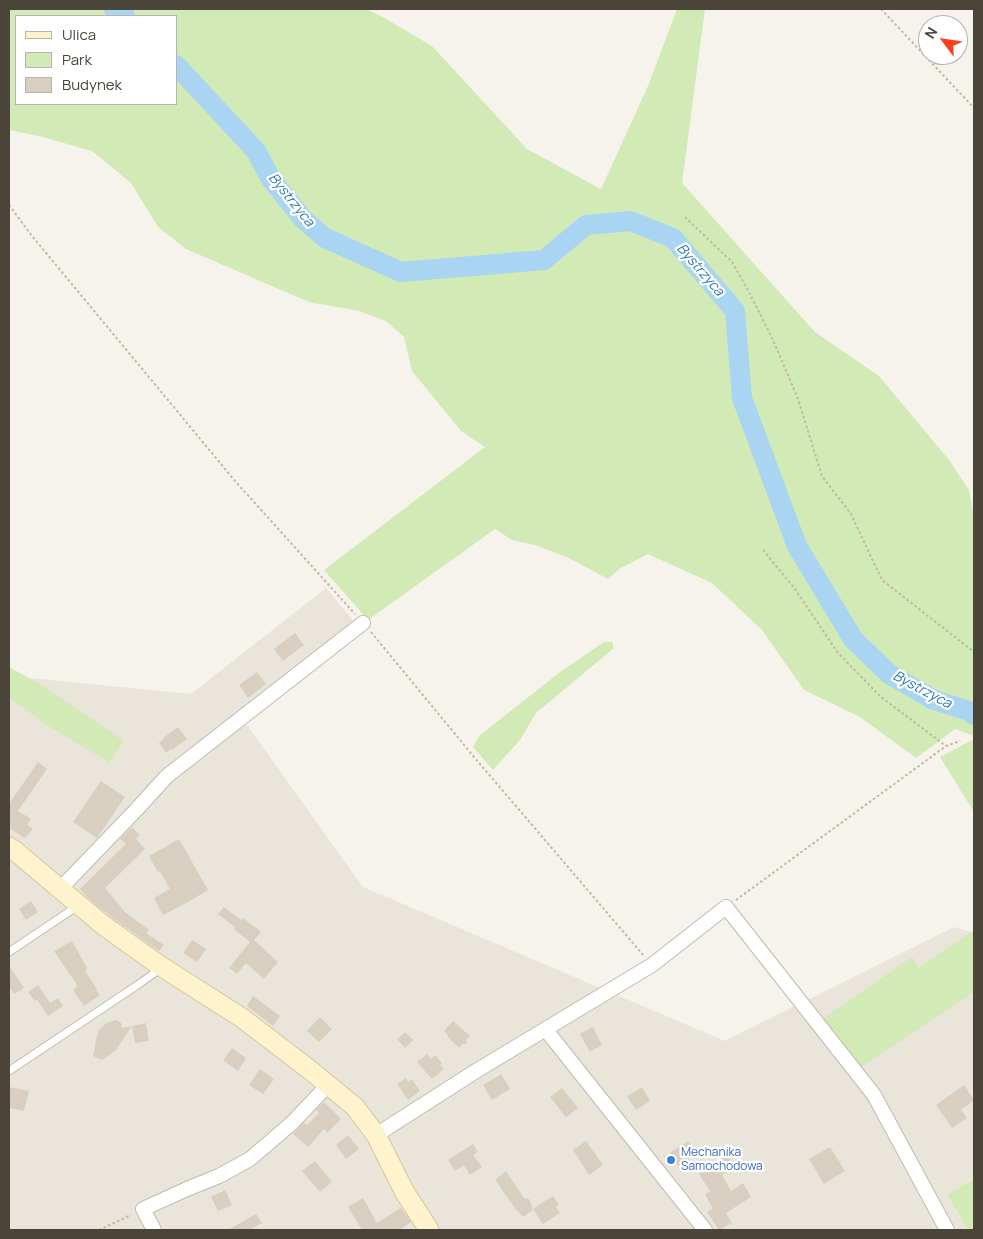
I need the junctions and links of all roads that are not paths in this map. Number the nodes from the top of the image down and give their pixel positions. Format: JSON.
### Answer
{"nodes":[{"id":1,"x":364,"y":623,"type":"road end"},
{"id":2,"x":9,"y":847,"type":"edge"},
{"id":3,"x":60,"y":889,"type":"junction"},
{"id":4,"x":79,"y":905,"type":"junction"},
{"id":5,"x":9,"y":952,"type":"edge"},
{"id":6,"x":163,"y":967,"type":"junction"},
{"id":7,"x":546,"y":1030,"type":"junction"},
{"id":8,"x":9,"y":1071,"type":"edge"},
{"id":9,"x":328,"y":1085,"type":"junction"},
{"id":10,"x":376,"y":1135,"type":"junction"},
{"id":11,"x":154,"y":1230,"type":"edge"},
{"id":12,"x":429,"y":1230,"type":"edge"},
{"id":13,"x":705,"y":1230,"type":"edge"},
{"id":14,"x":946,"y":1230,"type":"edge"}],
"edges":[{"from":1,"to":3,"type":"street"},
{"from":2,"to":3,"type":"street"},
{"from":3,"to":4,"type":"street"},
{"from":4,"to":5,"type":"lane"},
{"from":4,"to":6,"type":"street"},
{"from":6,"to":8,"type":"lane"},
{"from":6,"to":9,"type":"street"},
{"from":7,"to":10,"type":"street"},
{"from":7,"to":13,"type":"street"},
{"from":7,"to":14,"type":"street"},
{"from":9,"to":10,"type":"street"},
{"from":9,"to":11,"type":"street"},
{"from":10,"to":12,"type":"street"}]}
